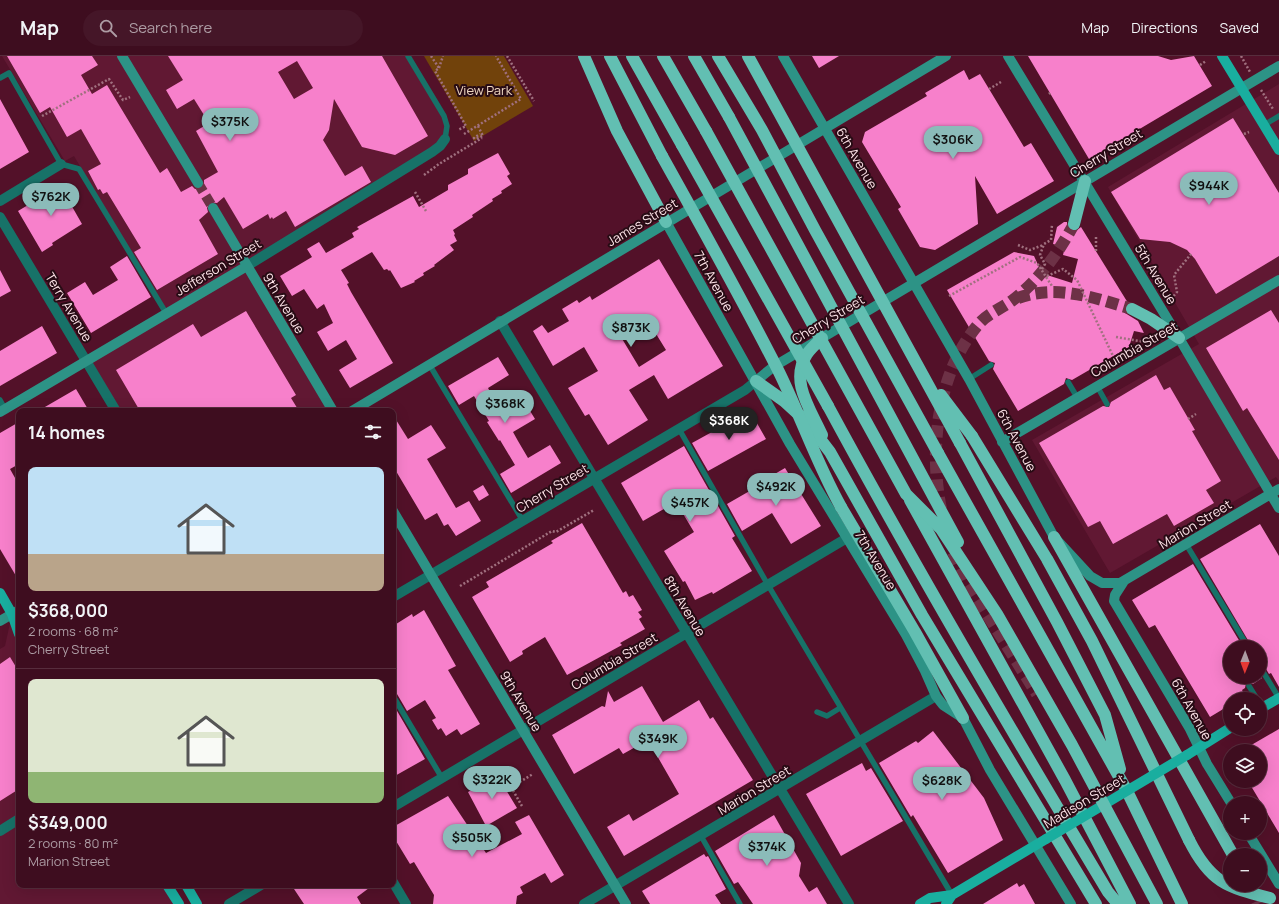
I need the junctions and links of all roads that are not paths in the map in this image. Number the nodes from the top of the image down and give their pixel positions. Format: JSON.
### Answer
{"nodes":[{"id":1,"x":122,"y":56,"type":"edge"},
{"id":2,"x":408,"y":56,"type":"edge"},
{"id":3,"x":584,"y":56,"type":"edge"},
{"id":4,"x":610,"y":56,"type":"edge"},
{"id":5,"x":632,"y":56,"type":"edge"},
{"id":6,"x":663,"y":56,"type":"edge"},
{"id":7,"x":694,"y":56,"type":"edge"},
{"id":8,"x":718,"y":56,"type":"edge"},
{"id":9,"x":748,"y":56,"type":"edge"},
{"id":10,"x":783,"y":56,"type":"edge"},
{"id":11,"x":946,"y":56,"type":"edge"},
{"id":12,"x":1008,"y":56,"type":"edge"},
{"id":13,"x":1222,"y":56,"type":"edge"},
{"id":14,"x":1279,"y":66,"type":"edge"},
{"id":15,"x":0,"y":78,"type":"edge"},
{"id":16,"x":1241,"y":88,"type":"junction"},
{"id":17,"x":1279,"y":116,"type":"edge"},
{"id":18,"x":1264,"y":125,"type":"junction"},
{"id":19,"x":824,"y":128,"type":"junction"},
{"id":20,"x":445,"y":139,"type":"joint"},
{"id":21,"x":1279,"y":150,"type":"edge"},
{"id":22,"x":61,"y":164,"type":"junction"},
{"id":23,"x":1085,"y":181,"type":"junction"},
{"id":24,"x":198,"y":183,"type":"tunnel mouth"},
{"id":25,"x":0,"y":201,"type":"edge"},
{"id":26,"x":213,"y":208,"type":"tunnel mouth"},
{"id":27,"x":0,"y":217,"type":"edge"},
{"id":28,"x":666,"y":222,"type":"junction"},
{"id":29,"x":1074,"y":224,"type":"tunnel mouth"},
{"id":30,"x":247,"y":266,"type":"junction"},
{"id":31,"x":1279,"y":280,"type":"edge"},
{"id":32,"x":914,"y":283,"type":"junction"},
{"id":33,"x":1132,"y":309,"type":"tunnel mouth"},
{"id":34,"x":166,"y":314,"type":"junction"},
{"id":35,"x":500,"y":321,"type":"junction"},
{"id":36,"x":822,"y":338,"type":"junction"},
{"id":37,"x":1179,"y":338,"type":"junction"},
{"id":38,"x":86,"y":361,"type":"junction"},
{"id":39,"x":916,"y":362,"type":"junction"},
{"id":40,"x":429,"y":364,"type":"junction"},
{"id":41,"x":991,"y":365,"type":"dead end"},
{"id":42,"x":969,"y":379,"type":"junction"},
{"id":43,"x":756,"y":381,"type":"junction"},
{"id":44,"x":1068,"y":382,"type":"dead end"},
{"id":45,"x":1097,"y":386,"type":"junction"},
{"id":46,"x":1077,"y":398,"type":"junction"},
{"id":47,"x":1107,"y":404,"type":"dead end"},
{"id":48,"x":2,"y":407,"type":"edge"},
{"id":49,"x":114,"y":408,"type":"edge"},
{"id":50,"x":331,"y":408,"type":"edge"},
{"id":51,"x":357,"y":408,"type":"edge"},
{"id":52,"x":679,"y":429,"type":"junction"},
{"id":53,"x":1002,"y":442,"type":"junction"},
{"id":54,"x":830,"y":452,"type":"junction"},
{"id":55,"x":593,"y":479,"type":"junction"},
{"id":56,"x":1275,"y":491,"type":"edge"},
{"id":57,"x":906,"y":494,"type":"junction"},
{"id":58,"x":1279,"y":508,"type":"edge"},
{"id":59,"x":396,"y":516,"type":"edge"},
{"id":60,"x":522,"y":521,"type":"junction"},
{"id":61,"x":1054,"y":537,"type":"junction"},
{"id":62,"x":847,"y":538,"type":"junction"},
{"id":63,"x":1186,"y":544,"type":"junction"},
{"id":64,"x":969,"y":561,"type":"dead end"},
{"id":65,"x":432,"y":575,"type":"junction"},
{"id":66,"x":1124,"y":581,"type":"junction"},
{"id":67,"x":768,"y":585,"type":"junction"},
{"id":68,"x":0,"y":593,"type":"edge"},
{"id":69,"x":396,"y":596,"type":"edge"},
{"id":70,"x":16,"y":613,"type":"edge"},
{"id":71,"x":16,"y":614,"type":"edge"},
{"id":72,"x":0,"y":621,"type":"edge"},
{"id":73,"x":687,"y":633,"type":"junction"},
{"id":74,"x":1244,"y":640,"type":"edge"},
{"id":75,"x":1267,"y":678,"type":"edge"},
{"id":76,"x":1249,"y":686,"type":"dead end"},
{"id":77,"x":1252,"y":692,"type":"edge"},
{"id":78,"x":936,"y":696,"type":"junction"},
{"id":79,"x":1279,"y":698,"type":"edge"},
{"id":80,"x":396,"y":701,"type":"edge"},
{"id":81,"x":1267,"y":702,"type":"edge"},
{"id":82,"x":840,"y":708,"type":"junction"},
{"id":83,"x":818,"y":712,"type":"dead end"},
{"id":84,"x":963,"y":718,"type":"junction"},
{"id":85,"x":523,"y":730,"type":"junction"},
{"id":86,"x":1223,"y":733,"type":"edge"},
{"id":87,"x":860,"y":741,"type":"junction"},
{"id":88,"x":1199,"y":748,"type":"junction"},
{"id":89,"x":442,"y":778,"type":"junction"},
{"id":90,"x":780,"y":790,"type":"junction"},
{"id":91,"x":1127,"y":791,"type":"junction"},
{"id":92,"x":1227,"y":796,"type":"edge"},
{"id":93,"x":396,"y":805,"type":"edge"},
{"id":94,"x":16,"y":821,"type":"edge"},
{"id":95,"x":0,"y":831,"type":"edge"},
{"id":96,"x":700,"y":836,"type":"junction"},
{"id":97,"x":1252,"y":840,"type":"edge"},
{"id":98,"x":1036,"y":845,"type":"junction"},
{"id":99,"x":1229,"y":848,"type":"edge"},
{"id":100,"x":1279,"y":884,"type":"edge"},
{"id":101,"x":616,"y":885,"type":"junction"},
{"id":102,"x":396,"y":887,"type":"edge"},
{"id":103,"x":169,"y":888,"type":"edge"},
{"id":104,"x":188,"y":888,"type":"edge"},
{"id":105,"x":256,"y":888,"type":"edge"},
{"id":106,"x":952,"y":895,"type":"junction"},
{"id":107,"x":1274,"y":899,"type":"edge"},
{"id":108,"x":179,"y":904,"type":"edge"},
{"id":109,"x":197,"y":904,"type":"edge"},
{"id":110,"x":229,"y":904,"type":"edge"},
{"id":111,"x":406,"y":904,"type":"edge"},
{"id":112,"x":584,"y":904,"type":"edge"},
{"id":113,"x":626,"y":904,"type":"edge"},
{"id":114,"x":740,"y":904,"type":"edge"},
{"id":115,"x":848,"y":904,"type":"edge"},
{"id":116,"x":920,"y":904,"type":"edge"},
{"id":117,"x":946,"y":904,"type":"edge"},
{"id":118,"x":1071,"y":904,"type":"edge"},
{"id":119,"x":1096,"y":904,"type":"edge"},
{"id":120,"x":1118,"y":904,"type":"edge"},
{"id":121,"x":1130,"y":904,"type":"edge"},
{"id":122,"x":1157,"y":904,"type":"edge"},
{"id":123,"x":1182,"y":904,"type":"edge"}],
"edges":[{"from":1,"to":24,"type":"street"},
{"from":2,"to":20,"type":"lane"},
{"from":3,"to":28,"type":"highway"},
{"from":4,"to":84,"type":"highway","bridge":true},
{"from":5,"to":120,"type":"highway","bridge":true},
{"from":6,"to":57,"type":"highway","bridge":true},
{"from":7,"to":64,"type":"highway","bridge":true},
{"from":8,"to":91,"type":"highway","bridge":true},
{"from":9,"to":39,"type":"highway","bridge":true},
{"from":10,"to":19,"type":"street","name":"6th Avenue"},
{"from":11,"to":19,"type":"street","name":"James Street"},
{"from":12,"to":23,"type":"street","name":"5th Avenue"},
{"from":13,"to":16,"type":"main road"},
{"from":14,"to":16,"type":"street","name":"Cherry Street"},
{"from":15,"to":22,"type":"lane"},
{"from":16,"to":18,"type":"main road"},
{"from":16,"to":23,"type":"street","name":"Cherry Street"},
{"from":17,"to":18,"type":"lane"},
{"from":18,"to":21,"type":"main road"},
{"from":19,"to":28,"type":"street","name":"James Street"},
{"from":19,"to":32,"type":"street","name":"6th Avenue"},
{"from":20,"to":30,"type":"street","name":"Jefferson Street"},
{"from":22,"to":25,"type":"street"},
{"from":22,"to":34,"type":"lane"},
{"from":23,"to":29,"type":"highway"},
{"from":23,"to":32,"type":"street","name":"Cherry Street"},
{"from":23,"to":37,"type":"street","name":"5th Avenue"},
{"from":26,"to":30,"type":"street","name":"9th Avenue"},
{"from":27,"to":38,"type":"street","name":"Terry Avenue"},
{"from":28,"to":35,"type":"street","name":"James Street"},
{"from":28,"to":43,"type":"street","name":"7th Avenue"},
{"from":30,"to":34,"type":"street","name":"Jefferson Street"},
{"from":30,"to":50,"type":"street","name":"9th Avenue"},
{"from":31,"to":37,"type":"street","name":"Columbia Street"},
{"from":32,"to":36,"type":"street","name":"Cherry Street"},
{"from":32,"to":42,"type":"street","name":"6th Avenue"},
{"from":33,"to":37,"type":"highway"},
{"from":34,"to":38,"type":"street","name":"Jefferson Street"},
{"from":35,"to":40,"type":"street","name":"James Street"},
{"from":35,"to":55,"type":"street","name":"8th Avenue"},
{"from":36,"to":43,"type":"street","name":"Cherry Street"},
{"from":36,"to":54,"type":"highway"},
{"from":37,"to":45,"type":"street","name":"Columbia Street"},
{"from":37,"to":56,"type":"street","name":"5th Avenue"},
{"from":38,"to":48,"type":"street","name":"Jefferson Street"},
{"from":38,"to":49,"type":"street","name":"Terry Avenue"},
{"from":39,"to":91,"type":"highway","bridge":true},
{"from":39,"to":107,"type":"highway","bridge":true},
{"from":40,"to":51,"type":"street","name":"James Street"},
{"from":40,"to":60,"type":"lane"},
{"from":41,"to":42,"type":"lane"},
{"from":42,"to":53,"type":"street","name":"6th Avenue"},
{"from":43,"to":52,"type":"street","name":"Cherry Street"},
{"from":43,"to":54,"type":"highway"},
{"from":43,"to":62,"type":"street","name":"7th Avenue"},
{"from":44,"to":46,"type":"lane"},
{"from":45,"to":46,"type":"street","name":"Columbia Street"},
{"from":45,"to":47,"type":"lane"},
{"from":46,"to":53,"type":"street","name":"Columbia Street"},
{"from":52,"to":55,"type":"street","name":"Cherry Street"},
{"from":52,"to":67,"type":"lane"},
{"from":53,"to":61,"type":"street","name":"6th Avenue"},
{"from":54,"to":119,"type":"highway"},
{"from":55,"to":60,"type":"street","name":"Cherry Street"},
{"from":55,"to":73,"type":"street","name":"8th Avenue"},
{"from":56,"to":58,"type":"street","name":"5th Avenue"},
{"from":56,"to":63,"type":"street","name":"Marion Street"},
{"from":57,"to":121,"type":"highway","bridge":true},
{"from":57,"to":122,"type":"highway","bridge":true},
{"from":59,"to":65,"type":"street","name":"9th Avenue"},
{"from":60,"to":65,"type":"street","name":"Cherry Street"},
{"from":61,"to":66,"type":"street","name":"6th Avenue"},
{"from":61,"to":99,"type":"highway"},
{"from":62,"to":67,"type":"street","name":"Columbia Street"},
{"from":62,"to":78,"type":"street","name":"7th Avenue"},
{"from":63,"to":66,"type":"street","name":"Marion Street"},
{"from":63,"to":74,"type":"lane"},
{"from":65,"to":69,"type":"street","name":"Cherry Street"},
{"from":65,"to":85,"type":"street","name":"9th Avenue"},
{"from":66,"to":88,"type":"street","name":"6th Avenue"},
{"from":67,"to":73,"type":"street","name":"Columbia Street"},
{"from":67,"to":82,"type":"lane"},
{"from":68,"to":70,"type":"main road"},
{"from":71,"to":72,"type":"street"},
{"from":73,"to":85,"type":"street","name":"Columbia Street"},
{"from":73,"to":90,"type":"street","name":"8th Avenue"},
{"from":75,"to":79,"type":"lane"},
{"from":76,"to":77,"type":"lane"},
{"from":78,"to":84,"type":"street","name":"7th Avenue"},
{"from":78,"to":87,"type":"street","name":"Marion Street"},
{"from":79,"to":81,"type":"main road"},
{"from":80,"to":89,"type":"lane"},
{"from":82,"to":83,"type":"lane"},
{"from":82,"to":87,"type":"lane"},
{"from":84,"to":98,"type":"street","name":"7th Avenue"},
{"from":85,"to":89,"type":"street","name":"Columbia Street"},
{"from":85,"to":101,"type":"street","name":"9th Avenue"},
{"from":86,"to":88,"type":"main road","name":"Madison Street"},
{"from":87,"to":90,"type":"street","name":"Marion Street"},
{"from":87,"to":106,"type":"lane"},
{"from":88,"to":92,"type":"street","name":"6th Avenue"},
{"from":88,"to":98,"type":"main road","name":"Madison Street","bridge":true},
{"from":89,"to":93,"type":"street","name":"Columbia Street"},
{"from":90,"to":96,"type":"street","name":"Marion Street"},
{"from":90,"to":115,"type":"street","name":"8th Avenue"},
{"from":91,"to":123,"type":"highway"},
{"from":94,"to":95,"type":"street"},
{"from":96,"to":101,"type":"street","name":"Marion Street"},
{"from":96,"to":114,"type":"lane"},
{"from":97,"to":100,"type":"street"},
{"from":98,"to":106,"type":"main road","name":"Madison Street"},
{"from":98,"to":118,"type":"street","name":"7th Avenue"},
{"from":101,"to":112,"type":"street","name":"Marion Street"},
{"from":101,"to":113,"type":"street","name":"9th Avenue"},
{"from":102,"to":111,"type":"street"},
{"from":103,"to":108,"type":"main road"},
{"from":104,"to":109,"type":"main road"},
{"from":105,"to":110,"type":"street"},
{"from":106,"to":116,"type":"main road","name":"Madison Street"},
{"from":106,"to":117,"type":"main road","name":"Madison Street"}]}
